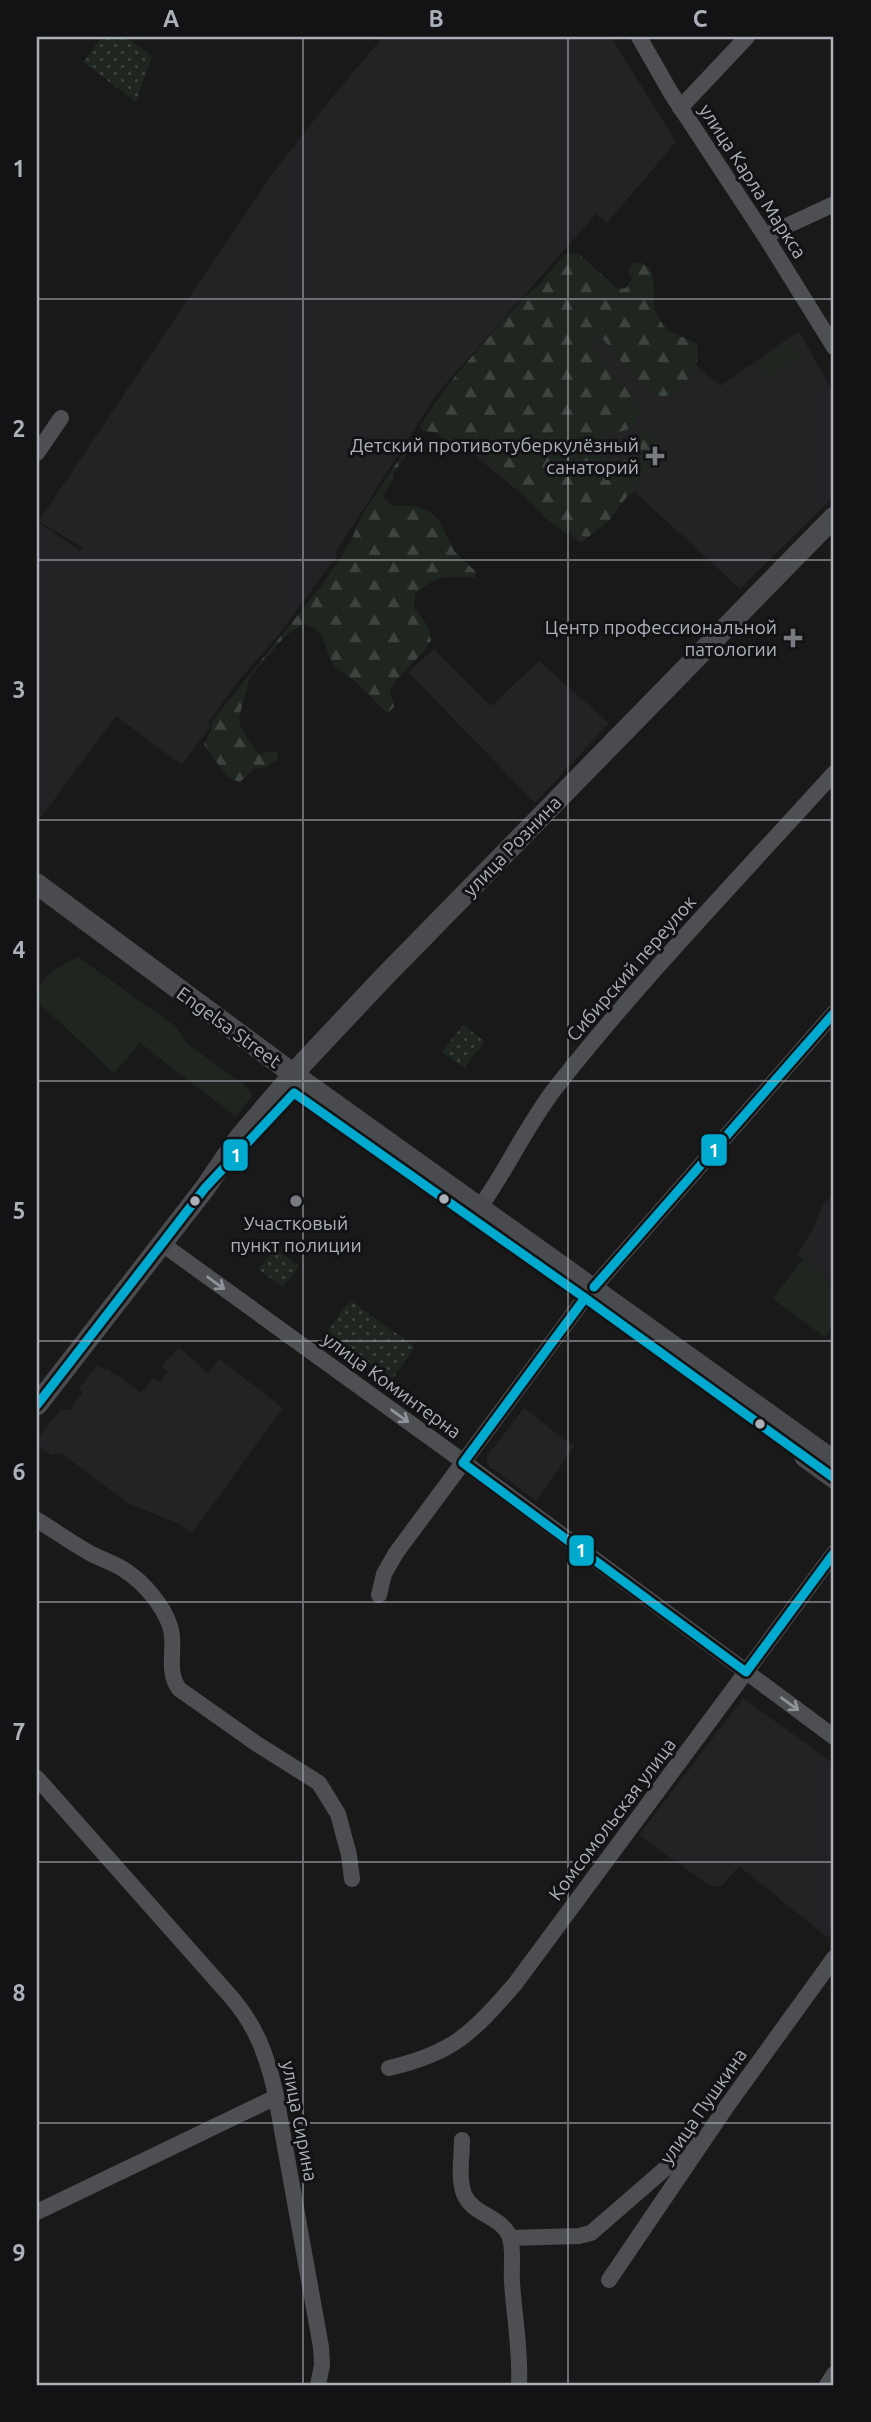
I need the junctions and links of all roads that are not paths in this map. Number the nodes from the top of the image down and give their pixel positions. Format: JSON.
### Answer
{"nodes":[{"id":1,"x":639,"y":37,"type":"edge"},
{"id":2,"x":747,"y":37,"type":"edge"},
{"id":3,"x":680,"y":108,"type":"junction"},
{"id":4,"x":834,"y":204,"type":"edge"},
{"id":5,"x":765,"y":236,"type":"junction"},
{"id":6,"x":834,"y":347,"type":"edge"},
{"id":7,"x":61,"y":418,"type":"dead end"},
{"id":8,"x":37,"y":453,"type":"edge"},
{"id":9,"x":834,"y":517,"type":"edge"},
{"id":10,"x":834,"y":534,"type":"edge"},
{"id":11,"x":834,"y":772,"type":"edge"},
{"id":12,"x":37,"y":884,"type":"edge"},
{"id":13,"x":37,"y":902,"type":"edge"},
{"id":14,"x":451,"y":920,"type":"junction"},
{"id":15,"x":834,"y":1013,"type":"edge"},
{"id":16,"x":294,"y":1084,"type":"junction"},
{"id":17,"x":480,"y":1206,"type":"junction"},
{"id":18,"x":161,"y":1242,"type":"junction"},
{"id":19,"x":590,"y":1293,"type":"junction"},
{"id":20,"x":37,"y":1405,"type":"edge"},
{"id":21,"x":834,"y":1461,"type":"edge"},
{"id":22,"x":463,"y":1462,"type":"junction"},
{"id":23,"x":834,"y":1478,"type":"edge"},
{"id":24,"x":37,"y":1520,"type":"edge"},
{"id":25,"x":834,"y":1553,"type":"edge"},
{"id":26,"x":379,"y":1595,"type":"dead end"},
{"id":27,"x":746,"y":1672,"type":"junction"},
{"id":28,"x":834,"y":1737,"type":"edge"},
{"id":29,"x":37,"y":1778,"type":"edge"},
{"id":30,"x":352,"y":1879,"type":"dead end"},
{"id":31,"x":834,"y":1958,"type":"edge"},
{"id":32,"x":389,"y":2068,"type":"dead end"},
{"id":33,"x":276,"y":2097,"type":"junction"},
{"id":34,"x":707,"y":2134,"type":"junction"},
{"id":35,"x":462,"y":2140,"type":"dead end"},
{"id":36,"x":37,"y":2212,"type":"edge"},
{"id":37,"x":510,"y":2238,"type":"junction"},
{"id":38,"x":609,"y":2280,"type":"dead end"},
{"id":39,"x":834,"y":2374,"type":"edge"},
{"id":40,"x":318,"y":2385,"type":"edge"},
{"id":41,"x":519,"y":2385,"type":"edge"},
{"id":42,"x":827,"y":2385,"type":"edge"}],
"edges":[{"from":1,"to":3,"type":"street","name":"улица Карла Маркса"},
{"from":2,"to":3,"type":"street"},
{"from":3,"to":5,"type":"street","name":"улица Карла Маркса"},
{"from":4,"to":5,"type":"street"},
{"from":5,"to":6,"type":"street","name":"улица Карла Маркса"},
{"from":7,"to":8,"type":"street"},
{"from":9,"to":14,"type":"main road","name":"улица Рознина"},
{"from":10,"to":14,"type":"main road","name":"улица Рознина"},
{"from":11,"to":17,"type":"street","name":"Сибирский переулок"},
{"from":12,"to":16,"type":"main road","name":"Engelsa Street"},
{"from":13,"to":16,"type":"main road","name":"Engelsa Street"},
{"from":14,"to":16,"type":"main road","name":"улица Рознина"},
{"from":15,"to":19,"type":"street"},
{"from":16,"to":17,"type":"main road","name":"Engelsa Street"},
{"from":16,"to":18,"type":"main road","name":"улица Рознина"},
{"from":16,"to":19,"type":"main road","name":"Engelsa Street"},
{"from":17,"to":19,"type":"main road","name":"Engelsa Street"},
{"from":18,"to":20,"type":"main road","name":"улица Рознина"},
{"from":18,"to":22,"type":"street","name":"улица Коминтерна","one_way":true},
{"from":19,"to":21,"type":"main road","name":"Engelsa Street"},
{"from":19,"to":22,"type":"street"},
{"from":19,"to":23,"type":"main road","name":"Engelsa Street"},
{"from":22,"to":26,"type":"street"},
{"from":22,"to":27,"type":"street","name":"улица Коминтерна"},
{"from":24,"to":30,"type":"street"},
{"from":25,"to":27,"type":"street","name":"Комсомольская улица"},
{"from":27,"to":28,"type":"street","name":"улица Коминтерна","one_way":true},
{"from":27,"to":32,"type":"street","name":"Комсомольская улица"},
{"from":29,"to":33,"type":"street","name":"улица Сирина"},
{"from":31,"to":34,"type":"street","name":"улица Пушкина"},
{"from":33,"to":36,"type":"street"},
{"from":33,"to":40,"type":"street","name":"улица Сирина"},
{"from":34,"to":37,"type":"street"},
{"from":34,"to":38,"type":"street","name":"улица Пушкина"},
{"from":35,"to":37,"type":"street"},
{"from":37,"to":41,"type":"street"},
{"from":39,"to":42,"type":"street"}]}
